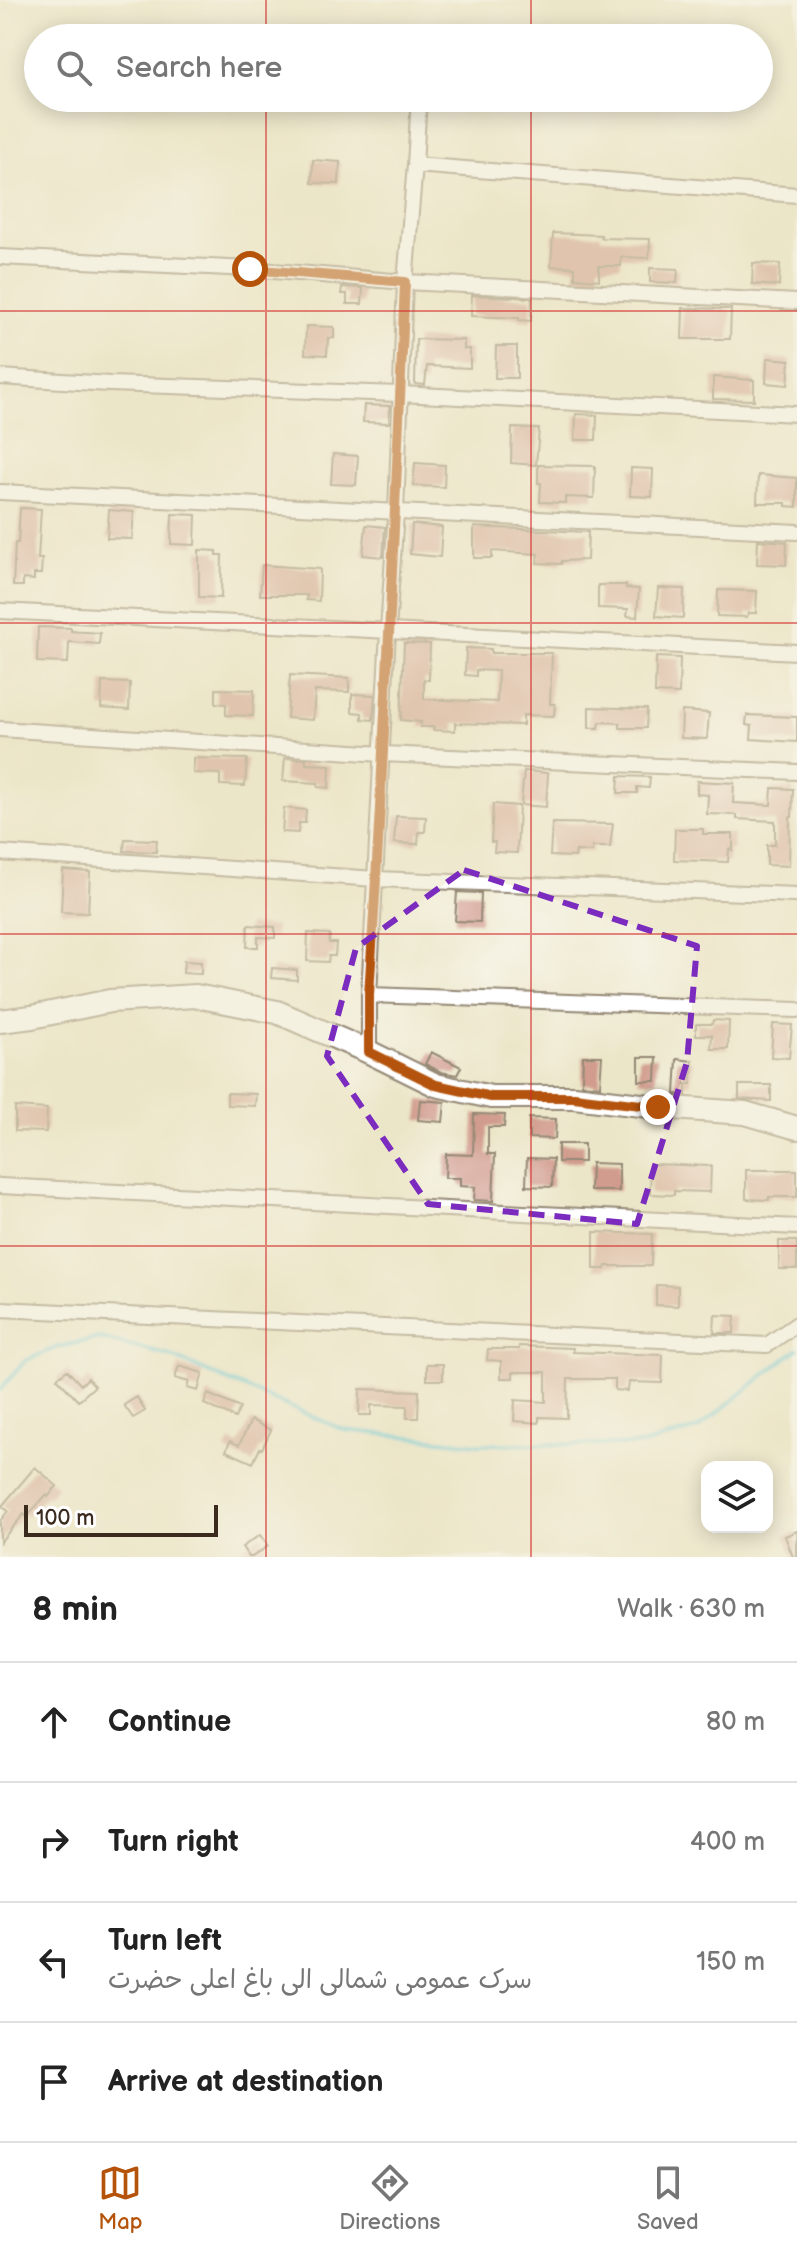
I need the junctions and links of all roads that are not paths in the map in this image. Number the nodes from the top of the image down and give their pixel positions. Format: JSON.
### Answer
{"nodes":[{"id":1,"x":418,"y":112,"type":"edge"},
{"id":2,"x":415,"y":165,"type":"junction"},
{"id":3,"x":797,"y":195,"type":"edge"},
{"id":4,"x":0,"y":257,"type":"edge"},
{"id":5,"x":405,"y":282,"type":"junction"},
{"id":6,"x":797,"y":302,"type":"edge"},
{"id":7,"x":0,"y":377,"type":"edge"},
{"id":8,"x":400,"y":394,"type":"junction"},
{"id":9,"x":797,"y":414,"type":"edge"},
{"id":10,"x":0,"y":492,"type":"edge"},
{"id":11,"x":396,"y":512,"type":"junction"},
{"id":12,"x":797,"y":532,"type":"edge"},
{"id":13,"x":0,"y":611,"type":"edge"},
{"id":14,"x":388,"y":631,"type":"junction"},
{"id":15,"x":797,"y":652,"type":"edge"},
{"id":16,"x":0,"y":729,"type":"edge"},
{"id":17,"x":383,"y":754,"type":"junction"},
{"id":18,"x":797,"y":772,"type":"edge"},
{"id":19,"x":0,"y":853,"type":"edge"},
{"id":20,"x":376,"y":879,"type":"junction"},
{"id":21,"x":797,"y":895,"type":"edge"},
{"id":22,"x":369,"y":995,"type":"junction"},
{"id":23,"x":797,"y":1010,"type":"edge"},
{"id":24,"x":0,"y":1021,"type":"edge"},
{"id":25,"x":369,"y":1052,"type":"junction"},
{"id":26,"x":797,"y":1128,"type":"edge"},
{"id":27,"x":0,"y":1186,"type":"edge"},
{"id":28,"x":797,"y":1227,"type":"edge"},
{"id":29,"x":0,"y":1309,"type":"edge"},
{"id":30,"x":797,"y":1324,"type":"edge"}],
"edges":[{"from":1,"to":2,"type":"street"},
{"from":2,"to":3,"type":"street"},
{"from":2,"to":5,"type":"street"},
{"from":4,"to":5,"type":"street"},
{"from":5,"to":6,"type":"street"},
{"from":5,"to":8,"type":"street"},
{"from":7,"to":8,"type":"street"},
{"from":8,"to":9,"type":"street"},
{"from":8,"to":11,"type":"street"},
{"from":10,"to":11,"type":"street"},
{"from":11,"to":12,"type":"street"},
{"from":11,"to":14,"type":"street"},
{"from":13,"to":14,"type":"street"},
{"from":14,"to":15,"type":"street"},
{"from":14,"to":17,"type":"street"},
{"from":16,"to":17,"type":"street"},
{"from":17,"to":18,"type":"street"},
{"from":17,"to":20,"type":"street"},
{"from":19,"to":20,"type":"street"},
{"from":20,"to":21,"type":"street"},
{"from":20,"to":22,"type":"street"},
{"from":22,"to":23,"type":"street"},
{"from":22,"to":25,"type":"street"},
{"from":24,"to":25,"type":"street"},
{"from":25,"to":26,"type":"street"},
{"from":27,"to":28,"type":"street"},
{"from":29,"to":30,"type":"street"}]}
